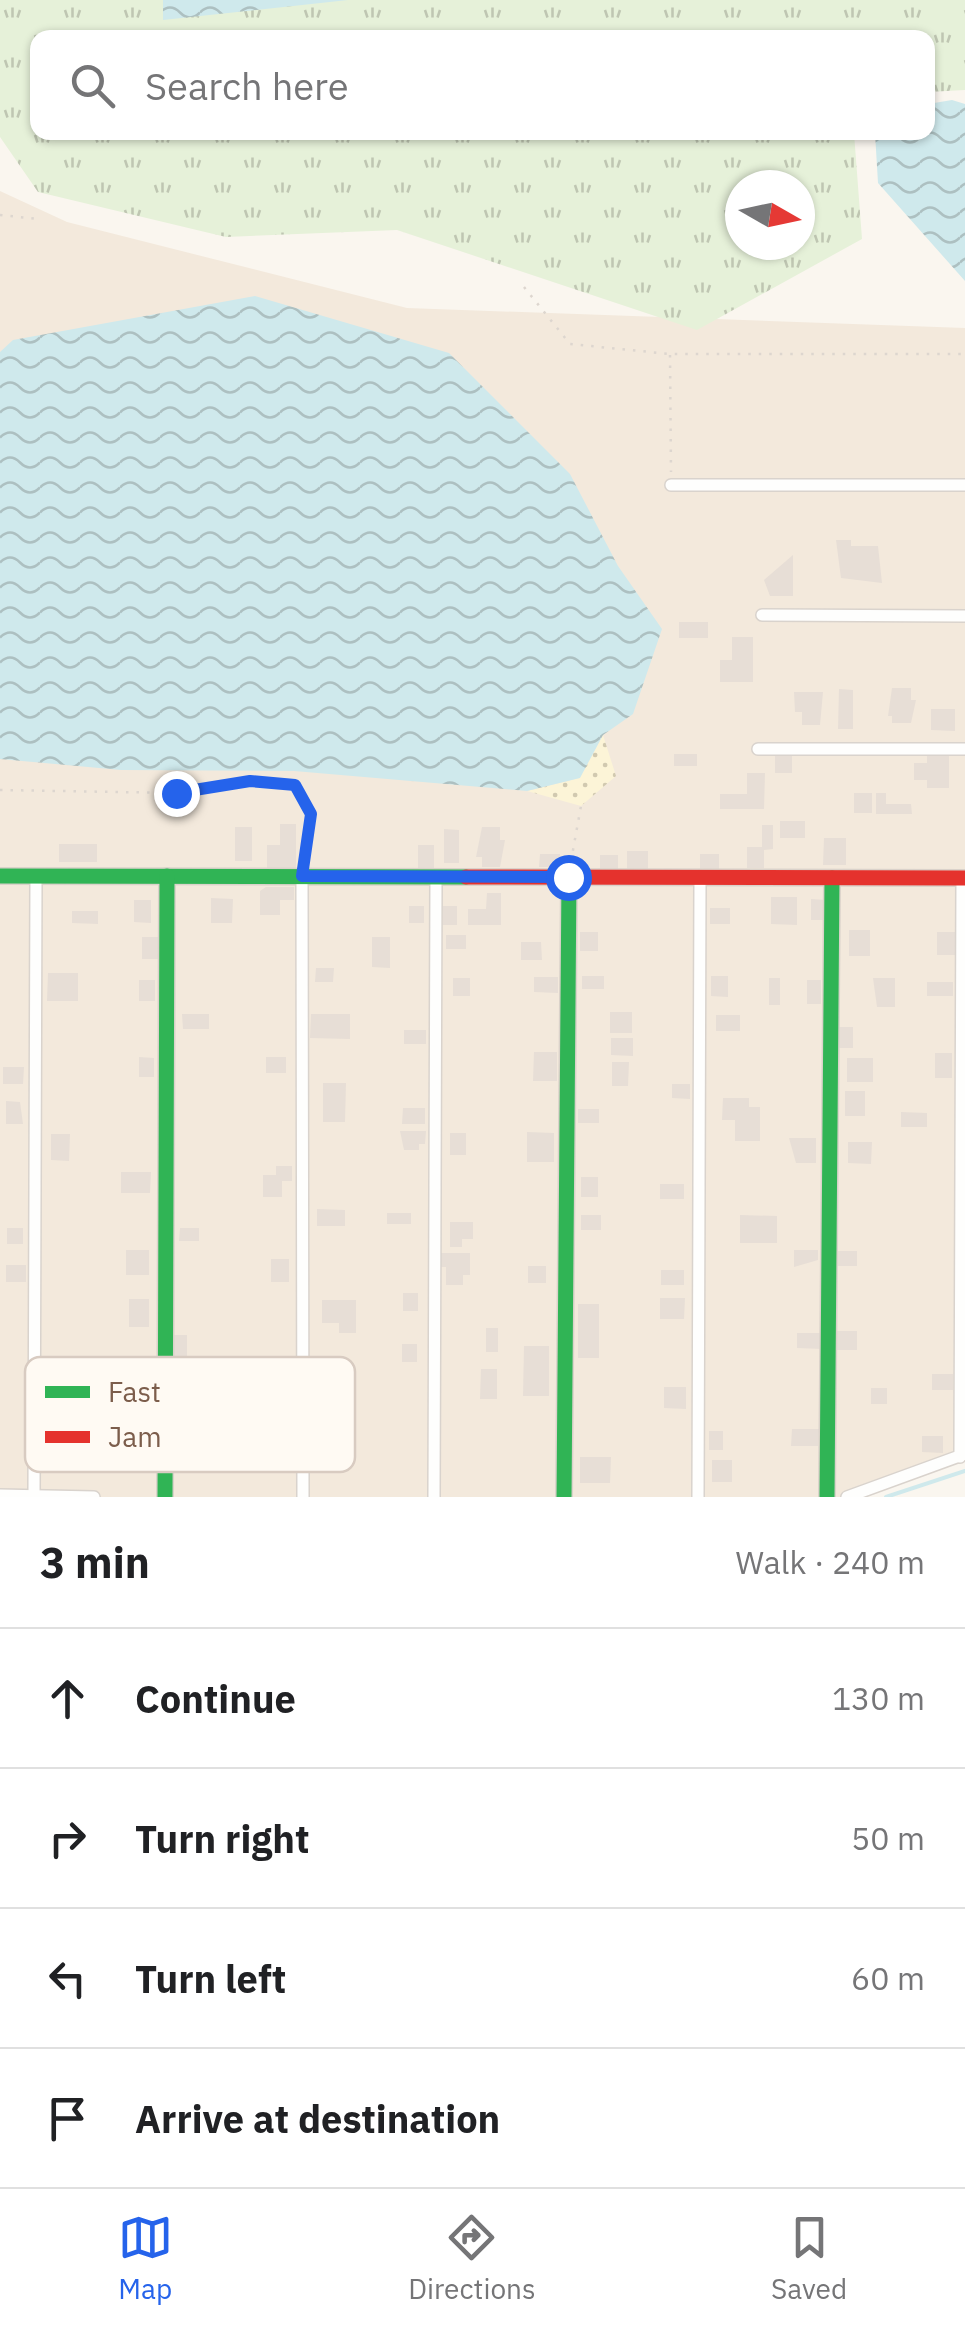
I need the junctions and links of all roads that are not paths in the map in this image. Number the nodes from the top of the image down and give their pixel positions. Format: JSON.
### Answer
{"nodes":[{"id":1,"x":671,"y":485,"type":"road end"},
{"id":2,"x":965,"y":485,"type":"edge"},
{"id":3,"x":762,"y":615,"type":"dead end"},
{"id":4,"x":965,"y":616,"type":"edge"},
{"id":5,"x":758,"y":749,"type":"dead end"},
{"id":6,"x":965,"y":749,"type":"edge"},
{"id":7,"x":0,"y":876,"type":"edge"},
{"id":8,"x":36,"y":876,"type":"junction"},
{"id":9,"x":167,"y":876,"type":"junction"},
{"id":10,"x":302,"y":876,"type":"junction"},
{"id":11,"x":436,"y":877,"type":"junction"},
{"id":12,"x":568,"y":877,"type":"junction"},
{"id":13,"x":700,"y":878,"type":"junction"},
{"id":14,"x":832,"y":878,"type":"junction"},
{"id":15,"x":963,"y":878,"type":"edge"},
{"id":16,"x":34,"y":1357,"type":"edge"},
{"id":17,"x":165,"y":1357,"type":"edge"},
{"id":18,"x":302,"y":1357,"type":"edge"},
{"id":19,"x":962,"y":1455,"type":"edge"},
{"id":20,"x":165,"y":1472,"type":"edge"},
{"id":21,"x":0,"y":1495,"type":"edge"},
{"id":22,"x":34,"y":1496,"type":"edge"},
{"id":23,"x":94,"y":1497,"type":"edge"},
{"id":24,"x":165,"y":1497,"type":"edge"},
{"id":25,"x":434,"y":1497,"type":"edge"},
{"id":26,"x":564,"y":1497,"type":"edge"},
{"id":27,"x":698,"y":1497,"type":"edge"},
{"id":28,"x":827,"y":1497,"type":"edge"},
{"id":29,"x":847,"y":1497,"type":"edge"}],
"edges":[{"from":1,"to":2,"type":"street"},
{"from":3,"to":4,"type":"street"},
{"from":5,"to":6,"type":"street"},
{"from":7,"to":8,"type":"street"},
{"from":8,"to":9,"type":"street"},
{"from":8,"to":16,"type":"street"},
{"from":9,"to":10,"type":"street"},
{"from":9,"to":17,"type":"street"},
{"from":10,"to":11,"type":"street"},
{"from":10,"to":18,"type":"street"},
{"from":11,"to":12,"type":"street"},
{"from":11,"to":25,"type":"street"},
{"from":12,"to":13,"type":"street"},
{"from":12,"to":26,"type":"street"},
{"from":13,"to":14,"type":"street"},
{"from":13,"to":27,"type":"street"},
{"from":14,"to":15,"type":"street"},
{"from":14,"to":28,"type":"street"},
{"from":15,"to":19,"type":"street"},
{"from":19,"to":29,"type":"street"},
{"from":20,"to":24,"type":"street"},
{"from":21,"to":22,"type":"street"},
{"from":22,"to":23,"type":"street"}]}
